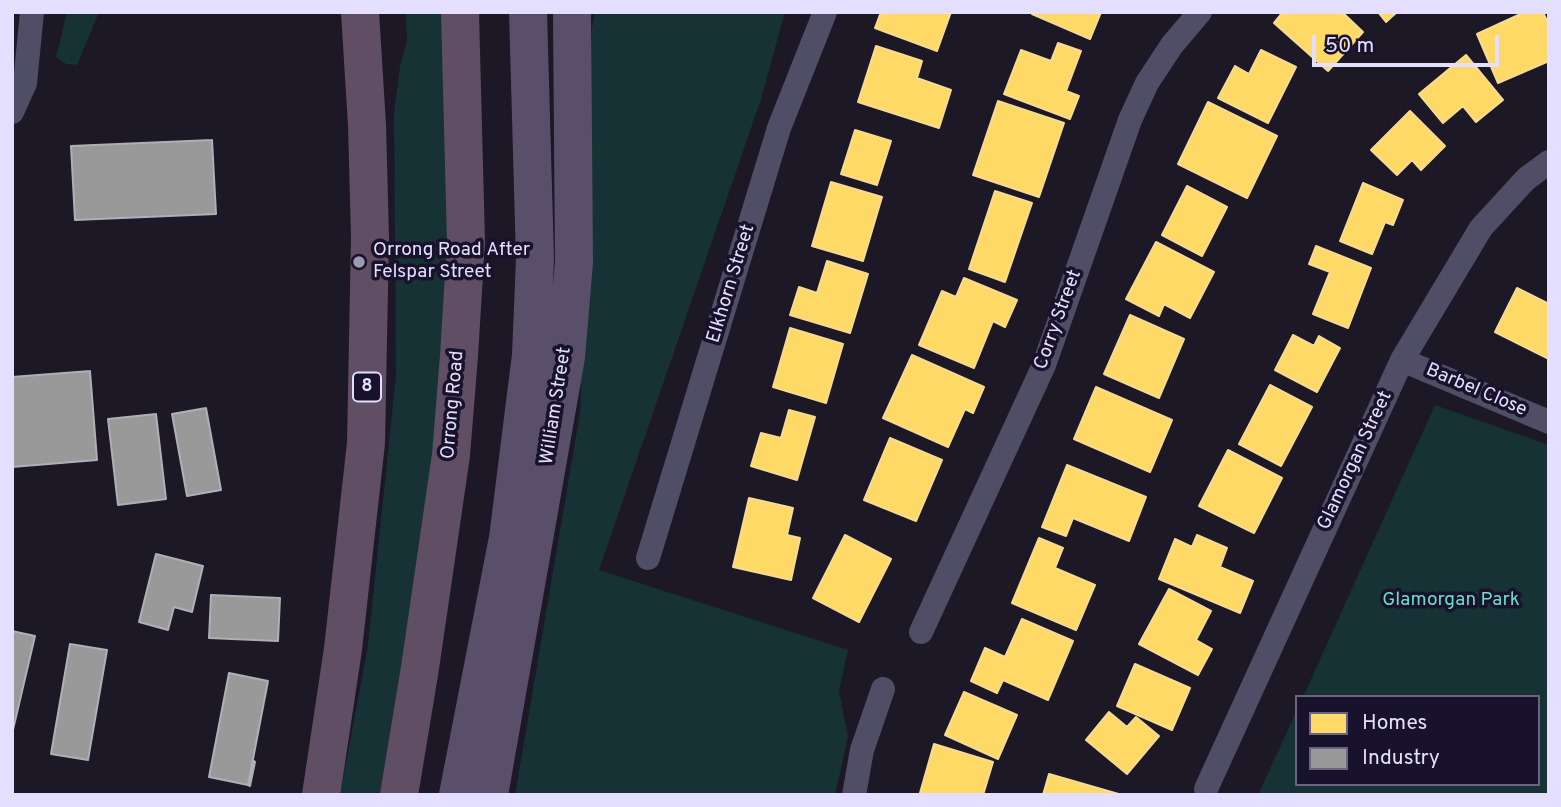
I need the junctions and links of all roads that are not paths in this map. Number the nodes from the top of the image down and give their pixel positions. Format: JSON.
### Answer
{"nodes":[{"id":1,"x":32,"y":12,"type":"edge"},
{"id":2,"x":360,"y":12,"type":"edge"},
{"id":3,"x":460,"y":12,"type":"edge"},
{"id":4,"x":528,"y":12,"type":"edge"},
{"id":5,"x":572,"y":12,"type":"edge"},
{"id":6,"x":825,"y":12,"type":"edge"},
{"id":7,"x":1200,"y":12,"type":"edge"},
{"id":8,"x":12,"y":113,"type":"edge"},
{"id":9,"x":1549,"y":162,"type":"edge"},
{"id":10,"x":1402,"y":360,"type":"junction"},
{"id":11,"x":1549,"y":422,"type":"edge"},
{"id":12,"x":648,"y":558,"type":"dead end"},
{"id":13,"x":921,"y":632,"type":"dead end"},
{"id":14,"x":883,"y":688,"type":"dead end"},
{"id":15,"x":1206,"y":789,"type":"dead end"},
{"id":16,"x":321,"y":795,"type":"edge"},
{"id":17,"x":399,"y":795,"type":"edge"},
{"id":18,"x":457,"y":795,"type":"edge"},
{"id":19,"x":489,"y":795,"type":"edge"},
{"id":20,"x":854,"y":795,"type":"edge"}],
"edges":[{"from":1,"to":8,"type":"street"},
{"from":2,"to":16,"type":"highway","number":"8"},
{"from":3,"to":17,"type":"highway","name":"Orrong Road"},
{"from":4,"to":18,"type":"main road","name":"William Street"},
{"from":5,"to":19,"type":"main road","name":"William Street"},
{"from":6,"to":12,"type":"street","name":"Elkhorn Street"},
{"from":7,"to":13,"type":"street","name":"Corry Street"},
{"from":9,"to":10,"type":"street","name":"Glamorgan Street"},
{"from":10,"to":11,"type":"street","name":"Barbel Close"},
{"from":10,"to":15,"type":"street","name":"Glamorgan Street"},
{"from":14,"to":20,"type":"street"}]}
